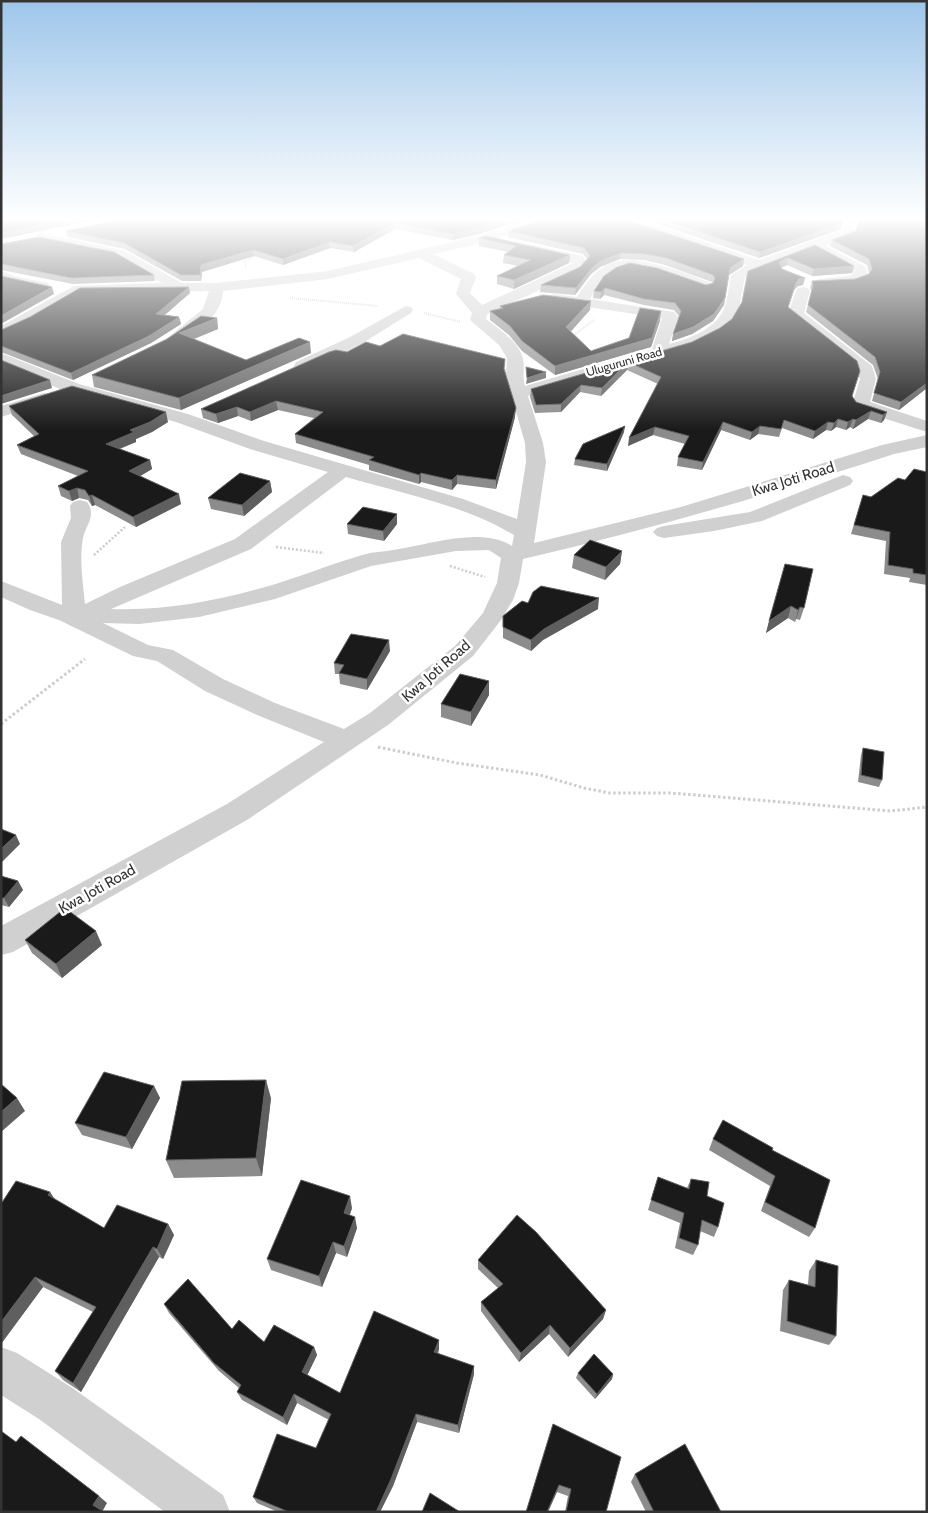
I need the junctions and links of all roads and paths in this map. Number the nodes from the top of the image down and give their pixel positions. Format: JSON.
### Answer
{"nodes":[{"id":1,"x":61,"y":289,"type":"edge"},
{"id":2,"x":82,"y":289,"type":"edge"},
{"id":3,"x":216,"y":289,"type":"edge"},
{"id":4,"x":263,"y":289,"type":"edge"},
{"id":5,"x":465,"y":289,"type":"edge"},
{"id":6,"x":531,"y":289,"type":"edge"},
{"id":7,"x":588,"y":289,"type":"edge"},
{"id":8,"x":700,"y":289,"type":"edge"},
{"id":9,"x":735,"y":289,"type":"edge"},
{"id":10,"x":799,"y":289,"type":"edge"},
{"id":11,"x":74,"y":291,"type":"junction"},
{"id":12,"x":688,"y":295,"type":"edge"},
{"id":13,"x":513,"y":297,"type":"junction"},
{"id":14,"x":581,"y":302,"type":"junction"},
{"id":15,"x":609,"y":306,"type":"junction"},
{"id":16,"x":406,"y":310,"type":"junction"},
{"id":17,"x":482,"y":319,"type":"junction"},
{"id":18,"x":1,"y":332,"type":"edge"},
{"id":19,"x":157,"y":349,"type":"edge"},
{"id":20,"x":659,"y":352,"type":"junction"},
{"id":21,"x":1,"y":358,"type":"edge"},
{"id":22,"x":287,"y":372,"type":"edge"},
{"id":23,"x":587,"y":372,"type":"junction"},
{"id":24,"x":98,"y":377,"type":"edge"},
{"id":25,"x":73,"y":388,"type":"junction"},
{"id":26,"x":520,"y":392,"type":"junction"},
{"id":27,"x":208,"y":407,"type":"edge"},
{"id":28,"x":1,"y":412,"type":"edge"},
{"id":29,"x":182,"y":418,"type":"junction"},
{"id":30,"x":927,"y":427,"type":"edge"},
{"id":31,"x":927,"y":441,"type":"edge"},
{"id":32,"x":927,"y":458,"type":"edge"},
{"id":33,"x":344,"y":469,"type":"junction"},
{"id":34,"x":80,"y":506,"type":"dead end"},
{"id":35,"x":125,"y":527,"type":"dead end"},
{"id":36,"x":590,"y":538,"type":"junction"},
{"id":37,"x":243,"y":544,"type":"junction"},
{"id":38,"x":520,"y":546,"type":"junction"},
{"id":39,"x":368,"y":560,"type":"junction"},
{"id":40,"x":445,"y":565,"type":"dead end"},
{"id":41,"x":71,"y":576,"type":"junction"},
{"id":42,"x":508,"y":583,"type":"junction"},
{"id":43,"x":1,"y":588,"type":"edge"},
{"id":44,"x":74,"y":615,"type":"junction"},
{"id":45,"x":85,"y":659,"type":"dead end"},
{"id":46,"x":1,"y":724,"type":"edge"},
{"id":47,"x":345,"y":740,"type":"junction"},
{"id":48,"x":927,"y":807,"type":"edge"},
{"id":49,"x":1,"y":942,"type":"edge"},
{"id":50,"x":1,"y":1369,"type":"edge"},
{"id":51,"x":206,"y":1512,"type":"edge"}],
"edges":[{"from":1,"to":11,"type":"street"},
{"from":2,"to":11,"type":"street"},
{"from":3,"to":19,"type":"street"},
{"from":4,"to":16,"type":"path"},
{"from":5,"to":17,"type":"street"},
{"from":6,"to":13,"type":"street"},
{"from":7,"to":14,"type":"street"},
{"from":8,"to":12,"type":"street"},
{"from":9,"to":20,"type":"street","name":"Uluguruni Road"},
{"from":10,"to":30,"type":"street"},
{"from":11,"to":18,"type":"street"},
{"from":13,"to":14,"type":"street"},
{"from":13,"to":17,"type":"street"},
{"from":14,"to":15,"type":"street"},
{"from":15,"to":20,"type":"street"},
{"from":15,"to":23,"type":"path"},
{"from":16,"to":17,"type":"path"},
{"from":16,"to":22,"type":"street"},
{"from":17,"to":26,"type":"street"},
{"from":20,"to":23,"type":"street","name":"Uluguruni Road"},
{"from":21,"to":25,"type":"street"},
{"from":23,"to":26,"type":"street","name":"Uluguruni Road"},
{"from":24,"to":25,"type":"street"},
{"from":25,"to":28,"type":"street"},
{"from":25,"to":29,"type":"street"},
{"from":26,"to":38,"type":"street"},
{"from":27,"to":29,"type":"street"},
{"from":29,"to":33,"type":"street"},
{"from":31,"to":36,"type":"street","name":"Kwa Joti Road"},
{"from":32,"to":36,"type":"street"},
{"from":33,"to":37,"type":"street"},
{"from":33,"to":38,"type":"street"},
{"from":34,"to":41,"type":"street"},
{"from":35,"to":41,"type":"path"},
{"from":36,"to":38,"type":"street","name":"Kwa Joti Road"},
{"from":37,"to":39,"type":"path"},
{"from":37,"to":44,"type":"street"},
{"from":38,"to":39,"type":"street"},
{"from":38,"to":42,"type":"street","name":"Kwa Joti Road"},
{"from":39,"to":44,"type":"street"},
{"from":40,"to":42,"type":"path"},
{"from":41,"to":44,"type":"street"},
{"from":42,"to":47,"type":"street","name":"Kwa Joti Road"},
{"from":43,"to":44,"type":"street"},
{"from":44,"to":47,"type":"street"},
{"from":45,"to":46,"type":"path"},
{"from":47,"to":48,"type":"path"},
{"from":47,"to":49,"type":"street","name":"Kwa Joti Road"},
{"from":50,"to":51,"type":"street"}]}
